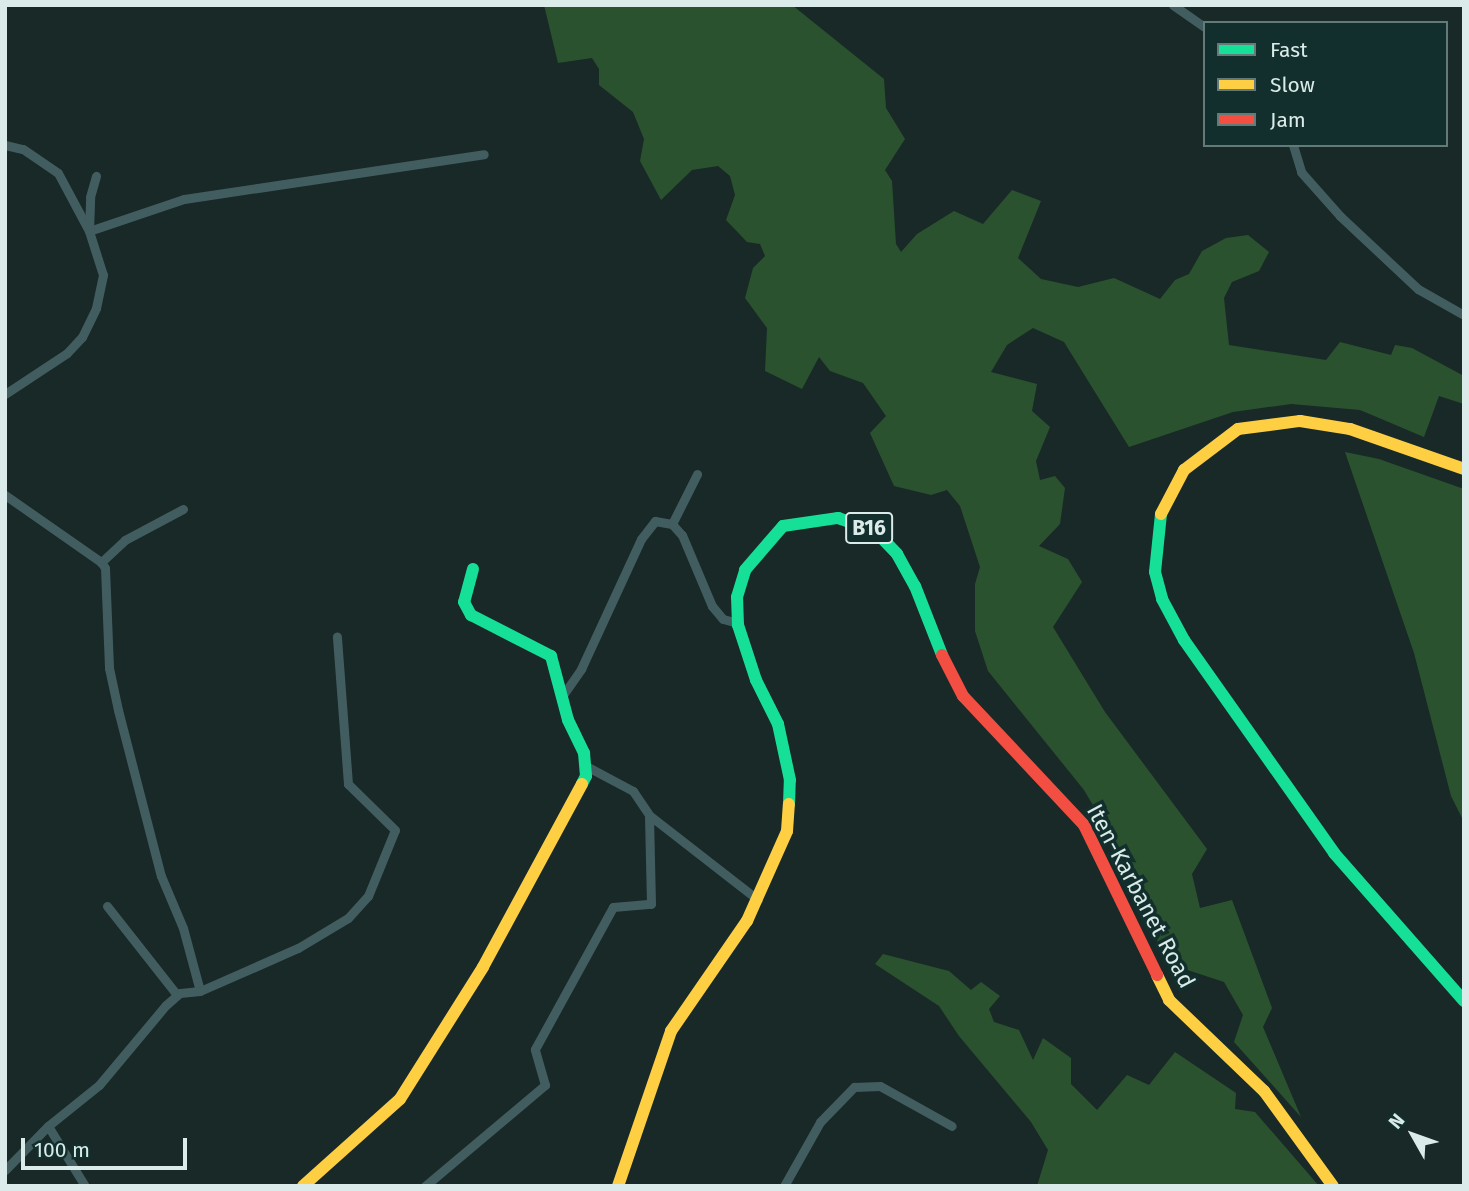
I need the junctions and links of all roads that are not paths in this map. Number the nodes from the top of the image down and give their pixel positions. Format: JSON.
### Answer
{"nodes":[{"id":1,"x":1173,"y":5,"type":"edge"},
{"id":2,"x":1203,"y":26,"type":"edge"},
{"id":3,"x":5,"y":145,"type":"edge"},
{"id":4,"x":1294,"y":147,"type":"edge"},
{"id":5,"x":484,"y":154,"type":"dead end"},
{"id":6,"x":96,"y":176,"type":"dead end"},
{"id":7,"x":89,"y":231,"type":"junction"},
{"id":8,"x":1464,"y":315,"type":"edge"},
{"id":9,"x":5,"y":394,"type":"edge"},
{"id":10,"x":1464,"y":469,"type":"edge"},
{"id":11,"x":697,"y":474,"type":"dead end"},
{"id":12,"x":5,"y":495,"type":"edge"},
{"id":13,"x":183,"y":509,"type":"dead end"},
{"id":14,"x":672,"y":524,"type":"junction"},
{"id":15,"x":101,"y":562,"type":"junction"},
{"id":16,"x":473,"y":569,"type":"dead end"},
{"id":17,"x":738,"y":624,"type":"junction"},
{"id":18,"x":337,"y":636,"type":"dead end"},
{"id":19,"x":564,"y":695,"type":"junction"},
{"id":20,"x":586,"y":766,"type":"junction"},
{"id":21,"x":649,"y":816,"type":"junction"},
{"id":22,"x":758,"y":901,"type":"junction"},
{"id":23,"x":107,"y":906,"type":"dead end"},
{"id":24,"x":200,"y":992,"type":"junction"},
{"id":25,"x":177,"y":995,"type":"junction"},
{"id":26,"x":1464,"y":1001,"type":"edge"},
{"id":27,"x":48,"y":1126,"type":"junction"},
{"id":28,"x":952,"y":1126,"type":"dead end"},
{"id":29,"x":5,"y":1170,"type":"edge"},
{"id":30,"x":85,"y":1186,"type":"edge"},
{"id":31,"x":303,"y":1186,"type":"edge"},
{"id":32,"x":425,"y":1186,"type":"edge"},
{"id":33,"x":618,"y":1186,"type":"edge"},
{"id":34,"x":784,"y":1186,"type":"edge"},
{"id":35,"x":1333,"y":1186,"type":"edge"}],
"edges":[{"from":1,"to":2,"type":"street"},
{"from":3,"to":7,"type":"street"},
{"from":4,"to":8,"type":"street"},
{"from":5,"to":7,"type":"street"},
{"from":6,"to":7,"type":"street"},
{"from":7,"to":9,"type":"street"},
{"from":10,"to":26,"type":"main road"},
{"from":11,"to":14,"type":"street"},
{"from":12,"to":15,"type":"street"},
{"from":13,"to":15,"type":"street"},
{"from":14,"to":17,"type":"street"},
{"from":14,"to":19,"type":"street"},
{"from":15,"to":24,"type":"street"},
{"from":16,"to":19,"type":"main road"},
{"from":17,"to":22,"type":"main road","name":"Iten-Karbanet Road","number":"B16"},
{"from":17,"to":35,"type":"main road","name":"Iten-Karbanet Road","number":"B16"},
{"from":18,"to":24,"type":"street"},
{"from":19,"to":20,"type":"main road"},
{"from":20,"to":21,"type":"street"},
{"from":20,"to":31,"type":"main road"},
{"from":21,"to":22,"type":"street"},
{"from":21,"to":32,"type":"street"},
{"from":22,"to":33,"type":"main road","name":"Iten-Karbanet Road","number":"B16"},
{"from":23,"to":25,"type":"street"},
{"from":24,"to":25,"type":"street"},
{"from":25,"to":27,"type":"street"},
{"from":27,"to":29,"type":"street"},
{"from":27,"to":30,"type":"street"},
{"from":28,"to":34,"type":"street"}]}
